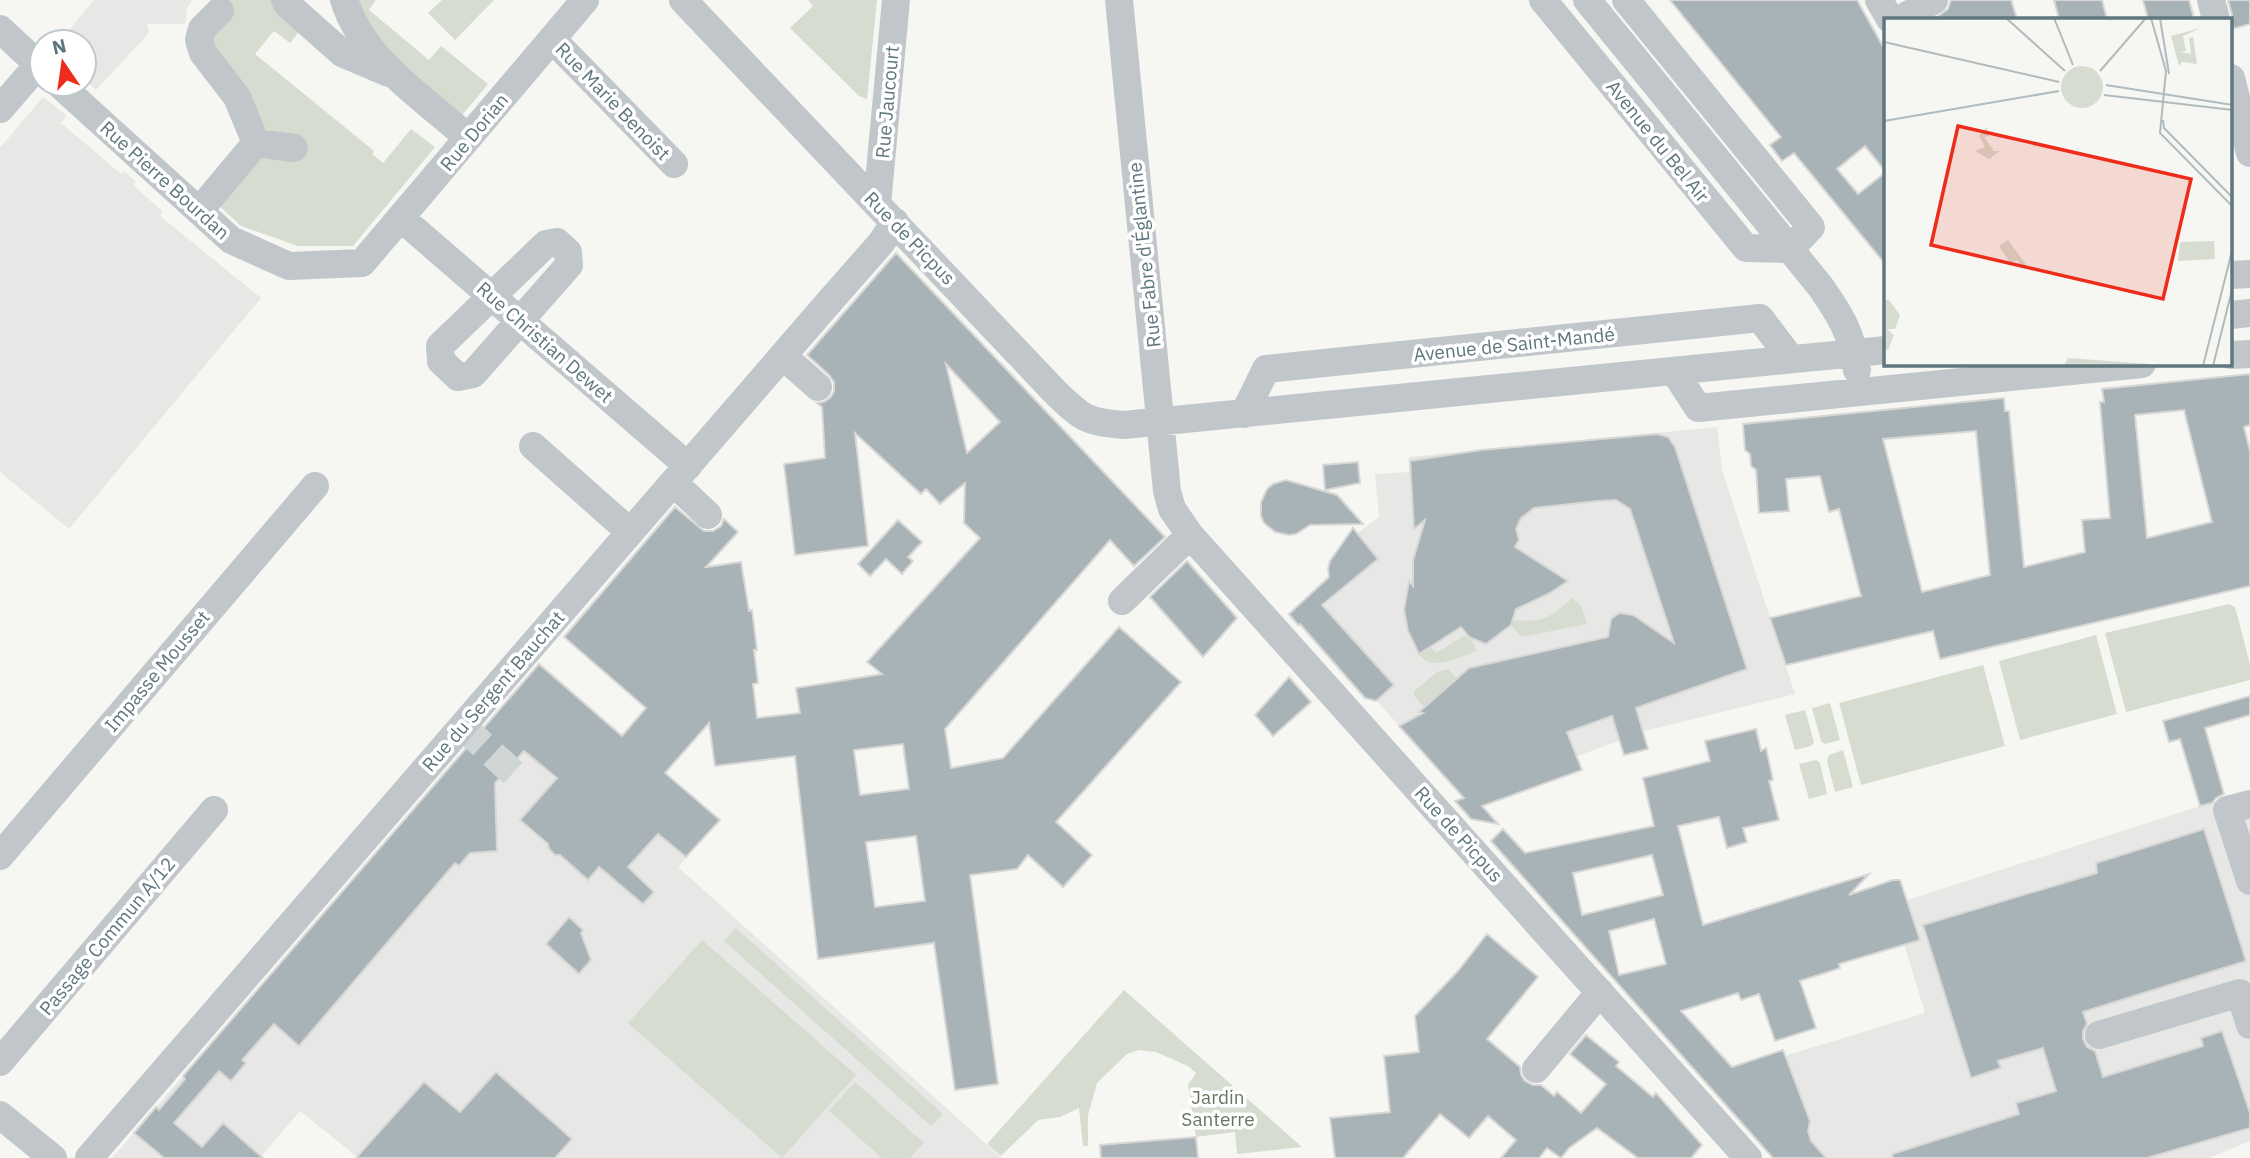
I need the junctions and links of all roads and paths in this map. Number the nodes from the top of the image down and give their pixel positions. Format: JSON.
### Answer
{"nodes":[{"id":1,"x":285,"y":0,"type":"edge"},
{"id":2,"x":344,"y":0,"type":"edge"},
{"id":3,"x":585,"y":0,"type":"edge"},
{"id":4,"x":683,"y":0,"type":"edge"},
{"id":5,"x":896,"y":0,"type":"edge"},
{"id":6,"x":1119,"y":0,"type":"edge"},
{"id":7,"x":1543,"y":0,"type":"edge"},
{"id":8,"x":1587,"y":0,"type":"edge"},
{"id":9,"x":1626,"y":0,"type":"edge"},
{"id":10,"x":1879,"y":0,"type":"edge"},
{"id":11,"x":1934,"y":0,"type":"edge"},
{"id":12,"x":2211,"y":0,"type":"edge"},
{"id":13,"x":220,"y":11,"type":"dead end"},
{"id":14,"x":1889,"y":18,"type":"edge"},
{"id":15,"x":1902,"y":18,"type":"edge"},
{"id":16,"x":2216,"y":18,"type":"edge"},
{"id":17,"x":0,"y":29,"type":"edge"},
{"id":18,"x":552,"y":39,"type":"junction"},
{"id":19,"x":28,"y":55,"type":"edge"},
{"id":20,"x":392,"y":74,"type":"junction"},
{"id":21,"x":28,"y":79,"type":"edge"},
{"id":22,"x":2232,"y":82,"type":"edge"},
{"id":23,"x":74,"y":98,"type":"edge"},
{"id":24,"x":0,"y":109,"type":"edge"},
{"id":25,"x":468,"y":138,"type":"junction"},
{"id":26,"x":256,"y":143,"type":"junction"},
{"id":27,"x":294,"y":148,"type":"dead end"},
{"id":28,"x":2250,"y":153,"type":"edge"},
{"id":29,"x":674,"y":164,"type":"dead end"},
{"id":30,"x":199,"y":211,"type":"junction"},
{"id":31,"x":886,"y":213,"type":"junction"},
{"id":32,"x":401,"y":218,"type":"junction"},
{"id":33,"x":1790,"y":249,"type":"junction"},
{"id":34,"x":362,"y":263,"type":"joint"},
{"id":35,"x":2250,"y":274,"type":"edge"},
{"id":36,"x":2232,"y":275,"type":"edge"},
{"id":37,"x":492,"y":296,"type":"junction"},
{"id":38,"x":2250,"y":313,"type":"edge"},
{"id":39,"x":2232,"y":315,"type":"edge"},
{"id":40,"x":520,"y":320,"type":"junction"},
{"id":41,"x":1884,"y":350,"type":"edge"},
{"id":42,"x":1855,"y":354,"type":"junction"},
{"id":43,"x":2250,"y":354,"type":"edge"},
{"id":44,"x":2232,"y":355,"type":"edge"},
{"id":45,"x":783,"y":356,"type":"junction"},
{"id":46,"x":1791,"y":359,"type":"junction"},
{"id":47,"x":2121,"y":366,"type":"edge"},
{"id":48,"x":1674,"y":371,"type":"junction"},
{"id":49,"x":818,"y":387,"type":"dead end"},
{"id":50,"x":1861,"y":391,"type":"junction"},
{"id":51,"x":1244,"y":414,"type":"junction"},
{"id":52,"x":1162,"y":422,"type":"junction"},
{"id":53,"x":534,"y":446,"type":"dead end"},
{"id":54,"x":681,"y":474,"type":"junction"},
{"id":55,"x":315,"y":485,"type":"dead end"},
{"id":56,"x":1172,"y":509,"type":"joint"},
{"id":57,"x":708,"y":515,"type":"dead end"},
{"id":58,"x":629,"y":532,"type":"junction"},
{"id":59,"x":1191,"y":535,"type":"junction"},
{"id":60,"x":1122,"y":601,"type":"dead end"},
{"id":61,"x":2250,"y":804,"type":"edge"},
{"id":62,"x":214,"y":810,"type":"dead end"},
{"id":63,"x":0,"y":856,"type":"edge"},
{"id":64,"x":2250,"y":881,"type":"edge"},
{"id":65,"x":1600,"y":992,"type":"junction"},
{"id":66,"x":2245,"y":992,"type":"edge"},
{"id":67,"x":2250,"y":1025,"type":"edge"},
{"id":68,"x":2099,"y":1035,"type":"dead end"},
{"id":69,"x":0,"y":1062,"type":"edge"},
{"id":70,"x":1536,"y":1069,"type":"dead end"},
{"id":71,"x":0,"y":1115,"type":"edge"},
{"id":72,"x":44,"y":1155,"type":"edge"},
{"id":73,"x":89,"y":1158,"type":"edge"},
{"id":74,"x":1748,"y":1158,"type":"edge"}],
"edges":[{"from":1,"to":20,"type":"street"},
{"from":2,"to":20,"type":"street"},
{"from":3,"to":18,"type":"street","name":"Rue Dorian"},
{"from":4,"to":31,"type":"street","name":"Rue de Picpus"},
{"from":5,"to":31,"type":"street","name":"Rue Jaucourt"},
{"from":6,"to":52,"type":"street","name":"Rue Fabre d'Églantine"},
{"from":7,"to":33,"type":"street","name":"Avenue du Bel Air"},
{"from":8,"to":33,"type":"street","name":"Avenue du Bel Air"},
{"from":9,"to":33,"type":"street"},
{"from":10,"to":14,"type":"street"},
{"from":11,"to":15,"type":"street"},
{"from":12,"to":16,"type":"street"},
{"from":13,"to":26,"type":"street"},
{"from":17,"to":19,"type":"street"},
{"from":18,"to":25,"type":"street","name":"Rue Dorian"},
{"from":18,"to":29,"type":"street","name":"Rue Marie Benoist"},
{"from":20,"to":25,"type":"street"},
{"from":21,"to":24,"type":"street"},
{"from":22,"to":28,"type":"street"},
{"from":23,"to":30,"type":"street","name":"Rue Pierre Bourdan"},
{"from":25,"to":32,"type":"street","name":"Rue Dorian"},
{"from":26,"to":27,"type":"street"},
{"from":26,"to":30,"type":"street"},
{"from":30,"to":34,"type":"street","name":"Rue Pierre Bourdan"},
{"from":31,"to":45,"type":"street","name":"Rue du Sergent Bauchat"},
{"from":31,"to":52,"type":"street","name":"Rue de Picpus"},
{"from":32,"to":34,"type":"street","name":"Rue Dorian"},
{"from":32,"to":37,"type":"street","name":"Rue Christian Dewet"},
{"from":33,"to":42,"type":"street","name":"Avenue du Bel Air"},
{"from":35,"to":36,"type":"street"},
{"from":37,"to":40,"type":"street","name":"Rue Christian Dewet"},
{"from":37,"to":40,"type":"street"},
{"from":37,"to":40,"type":"street"},
{"from":38,"to":39,"type":"street"},
{"from":40,"to":54,"type":"street","name":"Rue Christian Dewet"},
{"from":41,"to":42,"type":"street"},
{"from":42,"to":46,"type":"street"},
{"from":42,"to":50,"type":"street"},
{"from":43,"to":44,"type":"street"},
{"from":45,"to":49,"type":"street"},
{"from":45,"to":54,"type":"street","name":"Rue du Sergent Bauchat"},
{"from":46,"to":48,"type":"street"},
{"from":46,"to":51,"type":"street","name":"Avenue de Saint-Mandé"},
{"from":47,"to":50,"type":"street"},
{"from":48,"to":50,"type":"street"},
{"from":48,"to":51,"type":"street"},
{"from":51,"to":52,"type":"street"},
{"from":52,"to":56,"type":"street","name":"Rue Fabre d'Églantine"},
{"from":53,"to":58,"type":"street"},
{"from":54,"to":57,"type":"street","name":"Rue Christian Dewet"},
{"from":54,"to":58,"type":"street","name":"Rue du Sergent Bauchat"},
{"from":55,"to":63,"type":"street","name":"Impasse Mousset"},
{"from":56,"to":59,"type":"street","name":"Rue de Picpus"},
{"from":58,"to":73,"type":"street","name":"Rue du Sergent Bauchat"},
{"from":59,"to":60,"type":"street"},
{"from":59,"to":65,"type":"street","name":"Rue de Picpus"},
{"from":61,"to":64,"type":"street"},
{"from":62,"to":69,"type":"street","name":"Passage Commun A/12"},
{"from":65,"to":70,"type":"street"},
{"from":65,"to":74,"type":"street","name":"Rue de Picpus"},
{"from":66,"to":67,"type":"street"},
{"from":66,"to":68,"type":"street"},
{"from":71,"to":72,"type":"street"}]}
